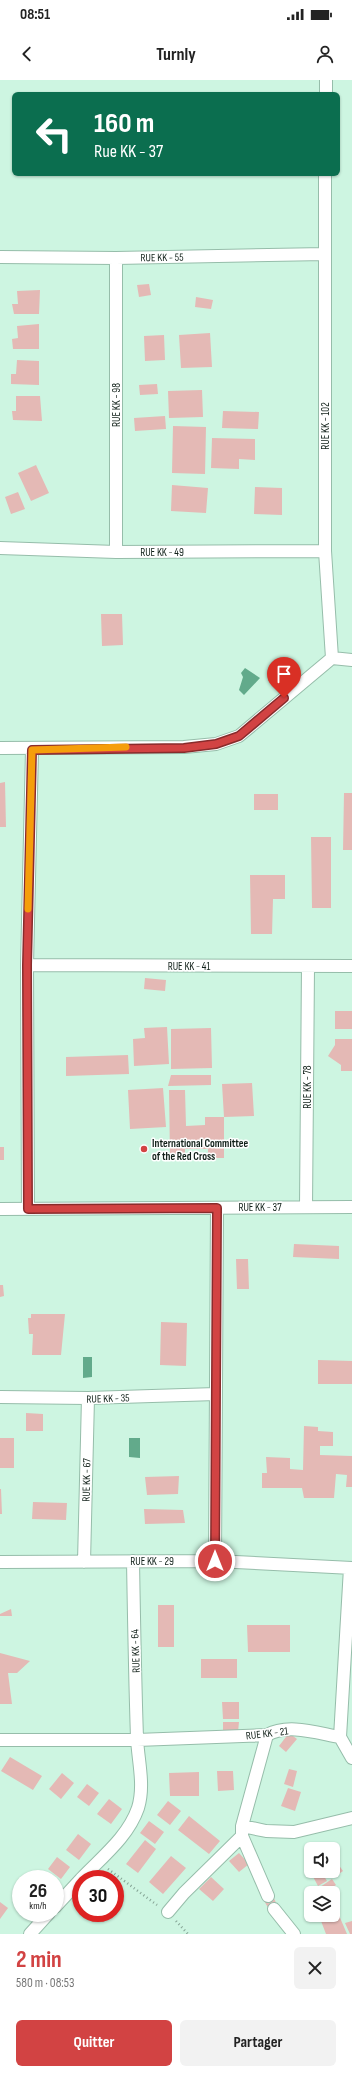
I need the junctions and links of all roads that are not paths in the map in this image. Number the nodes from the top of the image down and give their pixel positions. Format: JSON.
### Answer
{"nodes":[{"id":1,"x":326,"y":80,"type":"edge"},
{"id":2,"x":326,"y":92,"type":"edge"},
{"id":3,"x":325,"y":176,"type":"edge"},
{"id":4,"x":325,"y":254,"type":"junction"},
{"id":5,"x":0,"y":256,"type":"edge"},
{"id":6,"x":116,"y":258,"type":"junction"},
{"id":7,"x":0,"y":548,"type":"edge"},
{"id":8,"x":325,"y":551,"type":"junction"},
{"id":9,"x":116,"y":552,"type":"junction"},
{"id":10,"x":332,"y":658,"type":"junction"},
{"id":11,"x":352,"y":660,"type":"edge"},
{"id":12,"x":0,"y":748,"type":"edge"},
{"id":13,"x":32,"y":750,"type":"junction"},
{"id":14,"x":27,"y":965,"type":"junction"},
{"id":15,"x":308,"y":966,"type":"junction"},
{"id":16,"x":352,"y":966,"type":"edge"},
{"id":17,"x":306,"y":1207,"type":"junction"},
{"id":18,"x":352,"y":1207,"type":"edge"},
{"id":19,"x":217,"y":1208,"type":"junction"},
{"id":20,"x":0,"y":1209,"type":"edge"},
{"id":21,"x":28,"y":1209,"type":"junction"},
{"id":22,"x":216,"y":1394,"type":"junction"},
{"id":23,"x":0,"y":1397,"type":"edge"},
{"id":24,"x":88,"y":1398,"type":"junction"},
{"id":25,"x":215,"y":1561,"type":"junction"},
{"id":26,"x":0,"y":1562,"type":"edge"},
{"id":27,"x":84,"y":1562,"type":"junction"},
{"id":28,"x":133,"y":1562,"type":"junction"},
{"id":29,"x":351,"y":1568,"type":"edge"},
{"id":30,"x":267,"y":1735,"type":"junction"},
{"id":31,"x":340,"y":1737,"type":"junction"},
{"id":32,"x":0,"y":1740,"type":"edge"},
{"id":33,"x":137,"y":1740,"type":"junction"},
{"id":34,"x":352,"y":1758,"type":"edge"},
{"id":35,"x":352,"y":1818,"type":"edge"},
{"id":36,"x":242,"y":1831,"type":"junction"},
{"id":37,"x":90,"y":1870,"type":"edge"},
{"id":38,"x":72,"y":1889,"type":"edge"},
{"id":39,"x":268,"y":1896,"type":"dead end"},
{"id":40,"x":64,"y":1897,"type":"edge"},
{"id":41,"x":274,"y":1909,"type":"dead end"},
{"id":42,"x":168,"y":1912,"type":"road end"},
{"id":43,"x":41,"y":1922,"type":"edge"},
{"id":44,"x":30,"y":1934,"type":"edge"},
{"id":45,"x":294,"y":1934,"type":"edge"}],
"edges":[{"from":1,"to":2,"type":"street"},
{"from":3,"to":4,"type":"street","name":"RUE KK - 102"},
{"from":4,"to":6,"type":"street","name":"RUE KK - 55"},
{"from":4,"to":8,"type":"street","name":"RUE KK - 102"},
{"from":5,"to":6,"type":"street","name":"RUE KK - 55"},
{"from":6,"to":9,"type":"street","name":"RUE KK - 98"},
{"from":7,"to":9,"type":"street","name":"RUE KK - 49"},
{"from":8,"to":9,"type":"street","name":"RUE KK - 49"},
{"from":8,"to":10,"type":"street","name":"RUE KK - 102"},
{"from":10,"to":11,"type":"street"},
{"from":10,"to":13,"type":"street"},
{"from":12,"to":13,"type":"street"},
{"from":13,"to":14,"type":"street"},
{"from":14,"to":15,"type":"street","name":"RUE KK - 41"},
{"from":14,"to":21,"type":"street"},
{"from":15,"to":16,"type":"street","name":"RUE KK - 41"},
{"from":15,"to":17,"type":"street","name":"RUE KK - 78"},
{"from":17,"to":18,"type":"street","name":"RUE KK - 37"},
{"from":17,"to":19,"type":"street","name":"RUE KK - 37"},
{"from":19,"to":21,"type":"street","name":"RUE KK - 37"},
{"from":19,"to":22,"type":"street"},
{"from":20,"to":21,"type":"street","name":"RUE KK - 37"},
{"from":22,"to":24,"type":"street","name":"RUE KK - 35"},
{"from":22,"to":25,"type":"street"},
{"from":23,"to":24,"type":"street","name":"RUE KK - 35"},
{"from":24,"to":27,"type":"street","name":"RUE KK - 67"},
{"from":25,"to":28,"type":"street","name":"RUE KK - 29"},
{"from":25,"to":29,"type":"street","name":"RUE KK - 29"},
{"from":26,"to":27,"type":"street","name":"RUE KK - 29"},
{"from":27,"to":28,"type":"street","name":"RUE KK - 29"},
{"from":28,"to":33,"type":"street","name":"RUE KK - 64"},
{"from":29,"to":31,"type":"street"},
{"from":30,"to":31,"type":"street","name":"RUE KK - 21"},
{"from":30,"to":33,"type":"street","name":"RUE KK - 21"},
{"from":30,"to":36,"type":"street"},
{"from":31,"to":34,"type":"street"},
{"from":32,"to":33,"type":"street","name":"RUE KK - 21"},
{"from":33,"to":37,"type":"street","name":"RUE KK - 64"},
{"from":35,"to":36,"type":"street"},
{"from":36,"to":39,"type":"street"},
{"from":36,"to":42,"type":"street"},
{"from":38,"to":40,"type":"street","name":"RUE KK - 64"},
{"from":41,"to":45,"type":"street"},
{"from":43,"to":44,"type":"street"}]}
